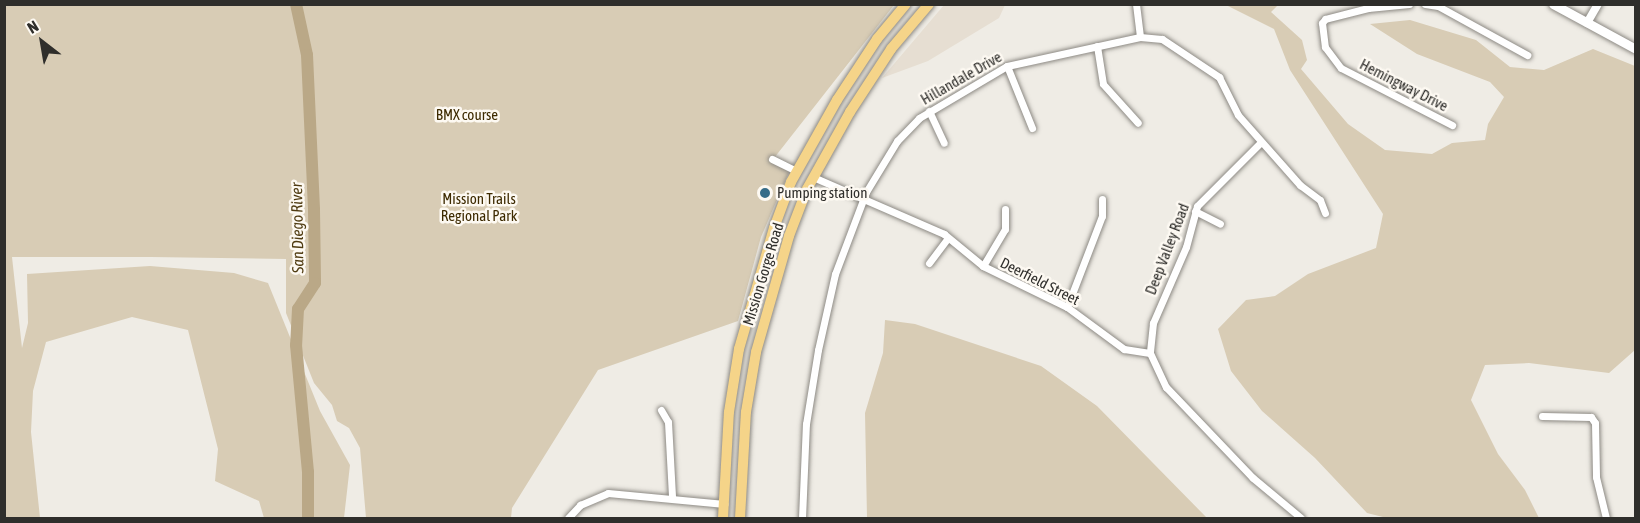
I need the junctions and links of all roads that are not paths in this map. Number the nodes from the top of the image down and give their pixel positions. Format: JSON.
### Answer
{"nodes":[{"id":1,"x":906,"y":4,"type":"edge"},
{"id":2,"x":928,"y":4,"type":"edge"},
{"id":3,"x":1136,"y":4,"type":"edge"},
{"id":4,"x":1409,"y":4,"type":"edge"},
{"id":5,"x":1425,"y":4,"type":"edge"},
{"id":6,"x":1553,"y":4,"type":"edge"},
{"id":7,"x":1598,"y":4,"type":"edge"},
{"id":8,"x":1439,"y":5,"type":"edge"},
{"id":9,"x":1587,"y":23,"type":"junction"},
{"id":10,"x":1140,"y":37,"type":"junction"},
{"id":11,"x":1097,"y":46,"type":"junction"},
{"id":12,"x":1635,"y":50,"type":"edge"},
{"id":13,"x":1527,"y":55,"type":"dead end"},
{"id":14,"x":1007,"y":66,"type":"junction"},
{"id":15,"x":929,"y":111,"type":"junction"},
{"id":16,"x":1138,"y":123,"type":"dead end"},
{"id":17,"x":1452,"y":124,"type":"dead end"},
{"id":18,"x":1032,"y":128,"type":"dead end"},
{"id":19,"x":944,"y":143,"type":"dead end"},
{"id":20,"x":1260,"y":143,"type":"junction"},
{"id":21,"x":772,"y":159,"type":"dead end"},
{"id":22,"x":797,"y":171,"type":"junction"},
{"id":23,"x":813,"y":177,"type":"junction"},
{"id":24,"x":1102,"y":199,"type":"dead end"},
{"id":25,"x":863,"y":200,"type":"junction"},
{"id":26,"x":1005,"y":208,"type":"dead end"},
{"id":27,"x":1196,"y":211,"type":"junction"},
{"id":28,"x":1325,"y":213,"type":"dead end"},
{"id":29,"x":1220,"y":224,"type":"dead end"},
{"id":30,"x":948,"y":238,"type":"junction"},
{"id":31,"x":929,"y":263,"type":"dead end"},
{"id":32,"x":983,"y":266,"type":"junction"},
{"id":33,"x":1067,"y":307,"type":"junction"},
{"id":34,"x":1150,"y":353,"type":"junction"},
{"id":35,"x":661,"y":410,"type":"dead end"},
{"id":36,"x":1542,"y":416,"type":"dead end"},
{"id":37,"x":672,"y":497,"type":"junction"},
{"id":38,"x":724,"y":504,"type":"junction"},
{"id":39,"x":568,"y":519,"type":"edge"},
{"id":40,"x":723,"y":519,"type":"edge"},
{"id":41,"x":740,"y":519,"type":"edge"},
{"id":42,"x":802,"y":519,"type":"edge"},
{"id":43,"x":1300,"y":519,"type":"edge"},
{"id":44,"x":1606,"y":519,"type":"edge"}],
"edges":[{"from":1,"to":22,"type":"main road","name":"Mission Gorge Road"},
{"from":2,"to":23,"type":"main road","name":"Mission Gorge Road"},
{"from":3,"to":10,"type":"street"},
{"from":4,"to":17,"type":"street","name":"Hemingway Drive"},
{"from":5,"to":8,"type":"street"},
{"from":6,"to":9,"type":"main road"},
{"from":7,"to":9,"type":"street"},
{"from":8,"to":13,"type":"street"},
{"from":9,"to":12,"type":"main road"},
{"from":10,"to":11,"type":"street","name":"Hillandale Drive"},
{"from":10,"to":20,"type":"street","name":"Hillandale Drive"},
{"from":11,"to":14,"type":"street","name":"Hillandale Drive"},
{"from":11,"to":16,"type":"street"},
{"from":14,"to":15,"type":"street","name":"Hillandale Drive"},
{"from":14,"to":18,"type":"street"},
{"from":15,"to":19,"type":"street"},
{"from":15,"to":25,"type":"street","name":"Hillandale Drive"},
{"from":20,"to":27,"type":"street","name":"Deep Valley Road"},
{"from":20,"to":28,"type":"street","name":"Hillandale Drive"},
{"from":21,"to":22,"type":"street"},
{"from":22,"to":38,"type":"main road","name":"Mission Gorge Road"},
{"from":23,"to":25,"type":"street","name":"Deerfield Street"},
{"from":23,"to":41,"type":"main road","name":"Mission Gorge Road"},
{"from":24,"to":33,"type":"street"},
{"from":25,"to":30,"type":"street","name":"Deerfield Street"},
{"from":25,"to":42,"type":"street","name":"Hillandale Drive"},
{"from":26,"to":32,"type":"street"},
{"from":27,"to":29,"type":"street"},
{"from":27,"to":34,"type":"street","name":"Deep Valley Road"},
{"from":30,"to":31,"type":"street"},
{"from":30,"to":32,"type":"street","name":"Deerfield Street"},
{"from":32,"to":33,"type":"street","name":"Deerfield Street"},
{"from":33,"to":34,"type":"street","name":"Deerfield Street"},
{"from":34,"to":43,"type":"street"},
{"from":35,"to":37,"type":"street"},
{"from":36,"to":44,"type":"street"},
{"from":37,"to":38,"type":"street"},
{"from":37,"to":39,"type":"street"},
{"from":38,"to":40,"type":"main road","name":"Mission Gorge Road"}]}
